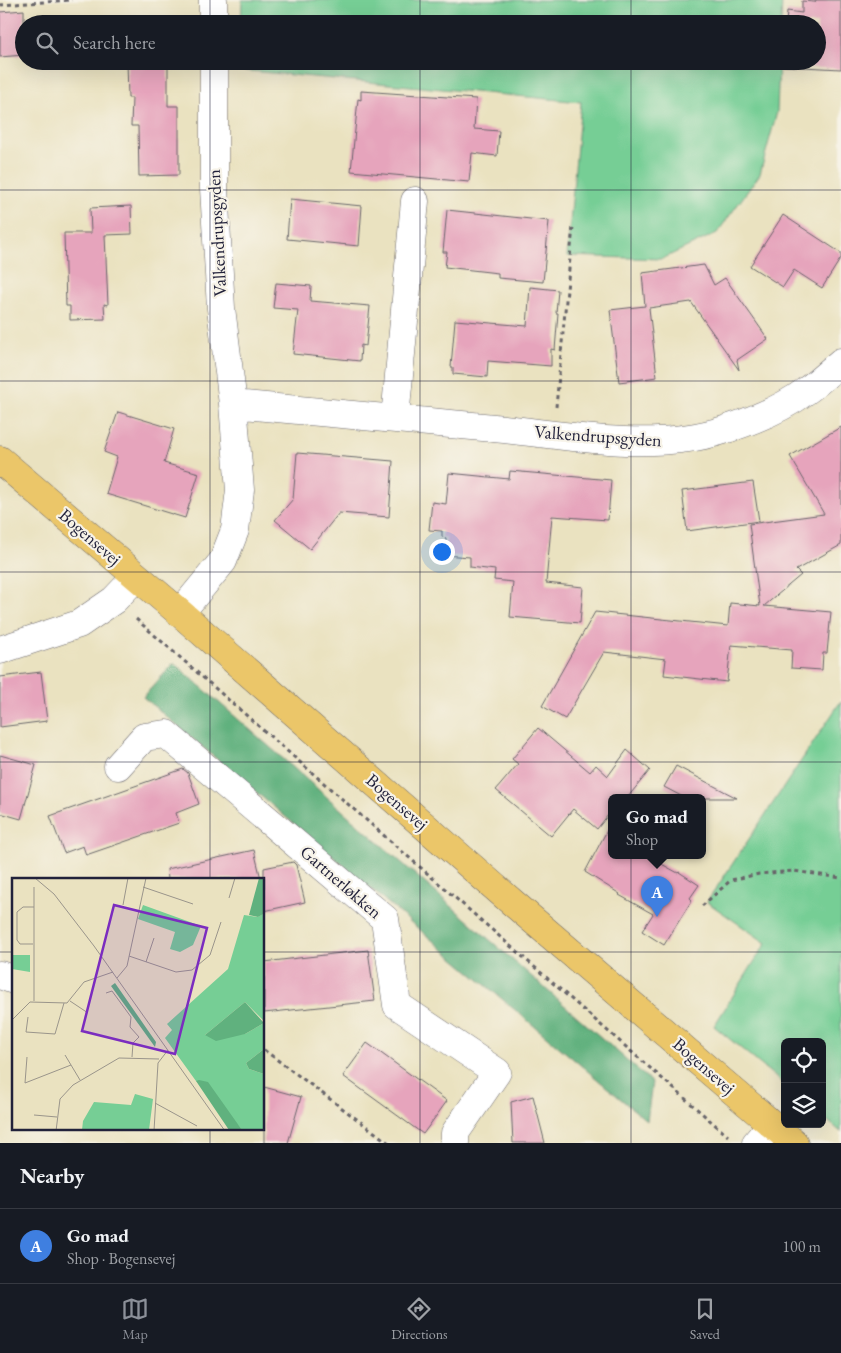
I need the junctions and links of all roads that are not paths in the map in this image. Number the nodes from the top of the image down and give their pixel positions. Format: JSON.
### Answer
{"nodes":[{"id":1,"x":213,"y":0,"type":"edge"},
{"id":2,"x":214,"y":15,"type":"edge"},
{"id":3,"x":214,"y":70,"type":"edge"},
{"id":4,"x":415,"y":201,"type":"dead end"},
{"id":5,"x":841,"y":362,"type":"edge"},
{"id":6,"x":233,"y":404,"type":"junction"},
{"id":7,"x":395,"y":418,"type":"junction"},
{"id":8,"x":0,"y":460,"type":"edge"},
{"id":9,"x":136,"y":577,"type":"junction"},
{"id":10,"x":180,"y":613,"type":"junction"},
{"id":11,"x":0,"y":650,"type":"edge"},
{"id":12,"x":118,"y":766,"type":"dead end"},
{"id":13,"x":764,"y":1134,"type":"edge"},
{"id":14,"x":455,"y":1143,"type":"edge"},
{"id":15,"x":794,"y":1143,"type":"edge"}],
"edges":[{"from":1,"to":2,"type":"street"},
{"from":3,"to":6,"type":"street","name":"Valkendrupsgyden"},
{"from":4,"to":7,"type":"street"},
{"from":5,"to":7,"type":"street","name":"Valkendrupsgyden"},
{"from":6,"to":7,"type":"street","name":"Valkendrupsgyden"},
{"from":6,"to":10,"type":"street","name":"Valkendrupsgyden"},
{"from":8,"to":9,"type":"main road","name":"Bogensevej"},
{"from":9,"to":10,"type":"main road","name":"Bogensevej"},
{"from":9,"to":11,"type":"street"},
{"from":10,"to":13,"type":"main road","name":"Bogensevej"},
{"from":12,"to":14,"type":"street","name":"Gartnerløkken"},
{"from":13,"to":15,"type":"main road","name":"Bogensevej"}]}
